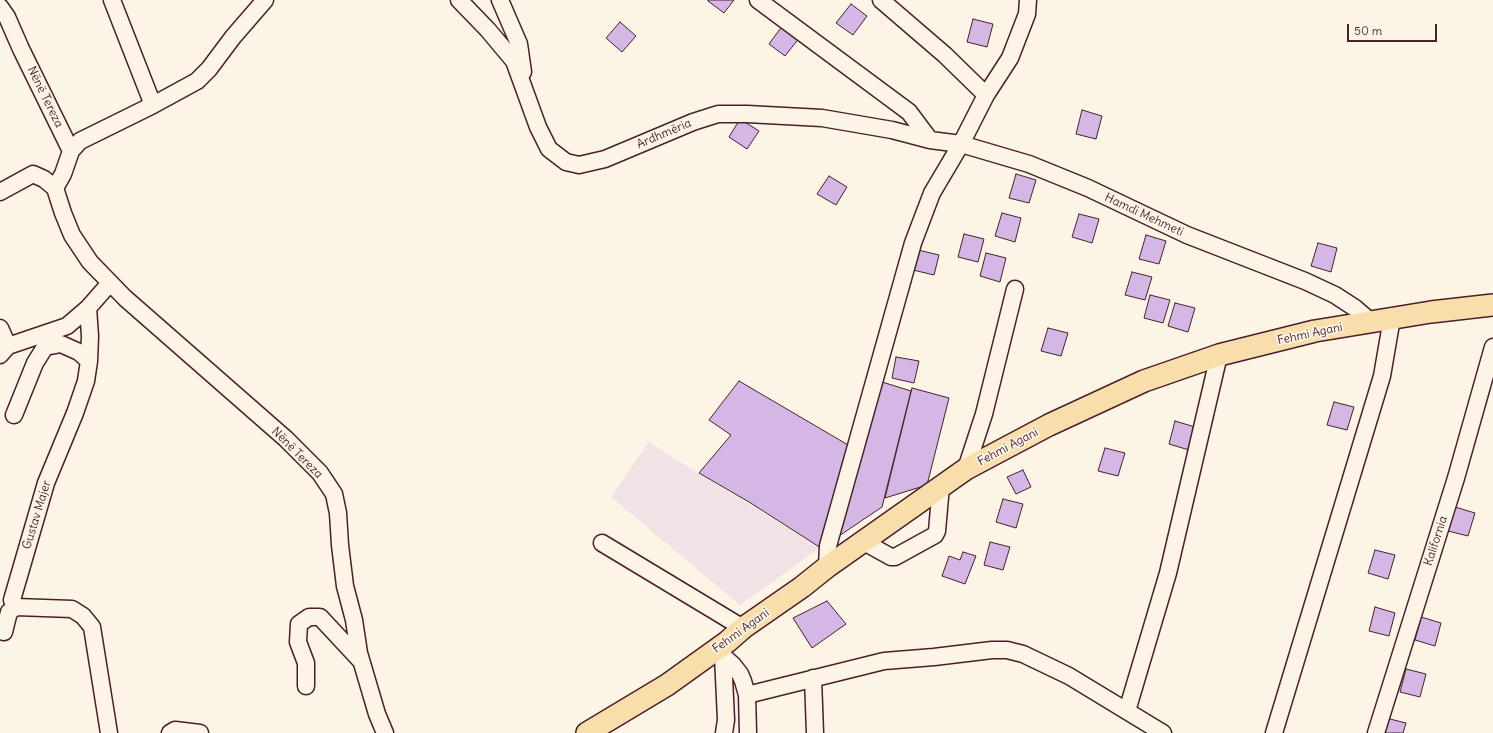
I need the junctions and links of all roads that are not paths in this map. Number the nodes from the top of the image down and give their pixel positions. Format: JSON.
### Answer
{"nodes":[{"id":1,"x":112,"y":0,"type":"edge"},
{"id":2,"x":265,"y":0,"type":"edge"},
{"id":3,"x":459,"y":0,"type":"edge"},
{"id":4,"x":500,"y":0,"type":"edge"},
{"id":5,"x":758,"y":0,"type":"edge"},
{"id":6,"x":881,"y":0,"type":"edge"},
{"id":7,"x":1028,"y":0,"type":"edge"},
{"id":8,"x":0,"y":7,"type":"edge"},
{"id":9,"x":986,"y":95,"type":"junction"},
{"id":10,"x":526,"y":96,"type":"junction"},
{"id":11,"x":153,"y":105,"type":"junction"},
{"id":12,"x":930,"y":140,"type":"junction"},
{"id":13,"x":961,"y":144,"type":"junction"},
{"id":14,"x":71,"y":151,"type":"junction"},
{"id":15,"x":55,"y":188,"type":"junction"},
{"id":16,"x":0,"y":192,"type":"edge"},
{"id":17,"x":110,"y":283,"type":"junction"},
{"id":18,"x":1015,"y":289,"type":"dead end"},
{"id":19,"x":1493,"y":305,"type":"edge"},
{"id":20,"x":88,"y":308,"type":"junction"},
{"id":21,"x":1392,"y":318,"type":"junction"},
{"id":22,"x":1370,"y":321,"type":"junction"},
{"id":23,"x":67,"y":326,"type":"junction"},
{"id":24,"x":0,"y":328,"type":"edge"},
{"id":25,"x":1493,"y":347,"type":"edge"},
{"id":26,"x":45,"y":348,"type":"junction"},
{"id":27,"x":4,"y":351,"type":"edge"},
{"id":28,"x":1219,"y":355,"type":"junction"},
{"id":29,"x":89,"y":362,"type":"junction"},
{"id":30,"x":14,"y":415,"type":"dead end"},
{"id":31,"x":966,"y":469,"type":"junction"},
{"id":32,"x":942,"y":486,"type":"junction"},
{"id":33,"x":864,"y":542,"type":"junction"},
{"id":34,"x":602,"y":543,"type":"dead end"},
{"id":35,"x":828,"y":567,"type":"junction"},
{"id":36,"x":16,"y":607,"type":"junction"},
{"id":37,"x":743,"y":628,"type":"junction"},
{"id":38,"x":4,"y":632,"type":"dead end"},
{"id":39,"x":721,"y":652,"type":"junction"},
{"id":40,"x":361,"y":660,"type":"junction"},
{"id":41,"x":813,"y":678,"type":"junction"},
{"id":42,"x":306,"y":686,"type":"dead end"},
{"id":43,"x":747,"y":695,"type":"junction"},
{"id":44,"x":1127,"y":710,"type":"junction"},
{"id":45,"x":109,"y":733,"type":"edge"},
{"id":46,"x":170,"y":733,"type":"edge"},
{"id":47,"x":200,"y":733,"type":"edge"},
{"id":48,"x":385,"y":733,"type":"edge"},
{"id":49,"x":587,"y":733,"type":"edge"},
{"id":50,"x":724,"y":733,"type":"edge"},
{"id":51,"x":748,"y":733,"type":"edge"},
{"id":52,"x":815,"y":733,"type":"edge"},
{"id":53,"x":1163,"y":733,"type":"edge"},
{"id":54,"x":1274,"y":733,"type":"edge"},
{"id":55,"x":1376,"y":733,"type":"edge"}],
"edges":[{"from":1,"to":11,"type":"street"},
{"from":2,"to":11,"type":"street"},
{"from":3,"to":10,"type":"street","name":"Ardhmëria"},
{"from":4,"to":10,"type":"street"},
{"from":5,"to":12,"type":"street"},
{"from":6,"to":9,"type":"street"},
{"from":7,"to":9,"type":"street"},
{"from":8,"to":14,"type":"street","name":"Nënë Tereza"},
{"from":9,"to":13,"type":"street"},
{"from":10,"to":12,"type":"street","name":"Ardhmëria"},
{"from":11,"to":14,"type":"street"},
{"from":12,"to":13,"type":"street","name":"Ardhmëria"},
{"from":13,"to":22,"type":"street","name":"Hamdi Mehmeti"},
{"from":13,"to":35,"type":"street"},
{"from":14,"to":15,"type":"street"},
{"from":15,"to":16,"type":"street"},
{"from":15,"to":17,"type":"street","name":"Nënë Tereza"},
{"from":17,"to":20,"type":"street"},
{"from":17,"to":40,"type":"street","name":"Nënë Tereza"},
{"from":18,"to":31,"type":"street"},
{"from":19,"to":21,"type":"main road","name":"Fehmi Agani"},
{"from":20,"to":23,"type":"street"},
{"from":20,"to":29,"type":"street","name":"Gustav Majer"},
{"from":21,"to":22,"type":"main road","name":"Fehmi Agani"},
{"from":21,"to":54,"type":"street"},
{"from":22,"to":28,"type":"main road","name":"Fehmi Agani"},
{"from":23,"to":26,"type":"street"},
{"from":23,"to":27,"type":"street"},
{"from":24,"to":27,"type":"street"},
{"from":25,"to":55,"type":"street","name":"Kalifornia"},
{"from":26,"to":29,"type":"street"},
{"from":26,"to":30,"type":"street"},
{"from":28,"to":31,"type":"main road","name":"Fehmi Agani"},
{"from":28,"to":44,"type":"street"},
{"from":29,"to":36,"type":"street","name":"Gustav Majer"},
{"from":31,"to":32,"type":"main road","name":"Fehmi Agani"},
{"from":32,"to":33,"type":"main road","name":"Fehmi Agani"},
{"from":32,"to":33,"type":"street"},
{"from":33,"to":35,"type":"main road","name":"Fehmi Agani"},
{"from":34,"to":37,"type":"street"},
{"from":35,"to":37,"type":"main road","name":"Fehmi Agani"},
{"from":36,"to":38,"type":"street"},
{"from":36,"to":45,"type":"street"},
{"from":37,"to":39,"type":"main road","name":"Fehmi Agani"},
{"from":39,"to":43,"type":"street"},
{"from":39,"to":49,"type":"main road","name":"Fehmi Agani"},
{"from":39,"to":50,"type":"street"},
{"from":40,"to":42,"type":"street"},
{"from":40,"to":48,"type":"street","name":"Nënë Tereza"},
{"from":41,"to":43,"type":"street"},
{"from":41,"to":44,"type":"street"},
{"from":41,"to":52,"type":"street"},
{"from":43,"to":51,"type":"street"},
{"from":44,"to":53,"type":"street"},
{"from":46,"to":47,"type":"street"}]}
